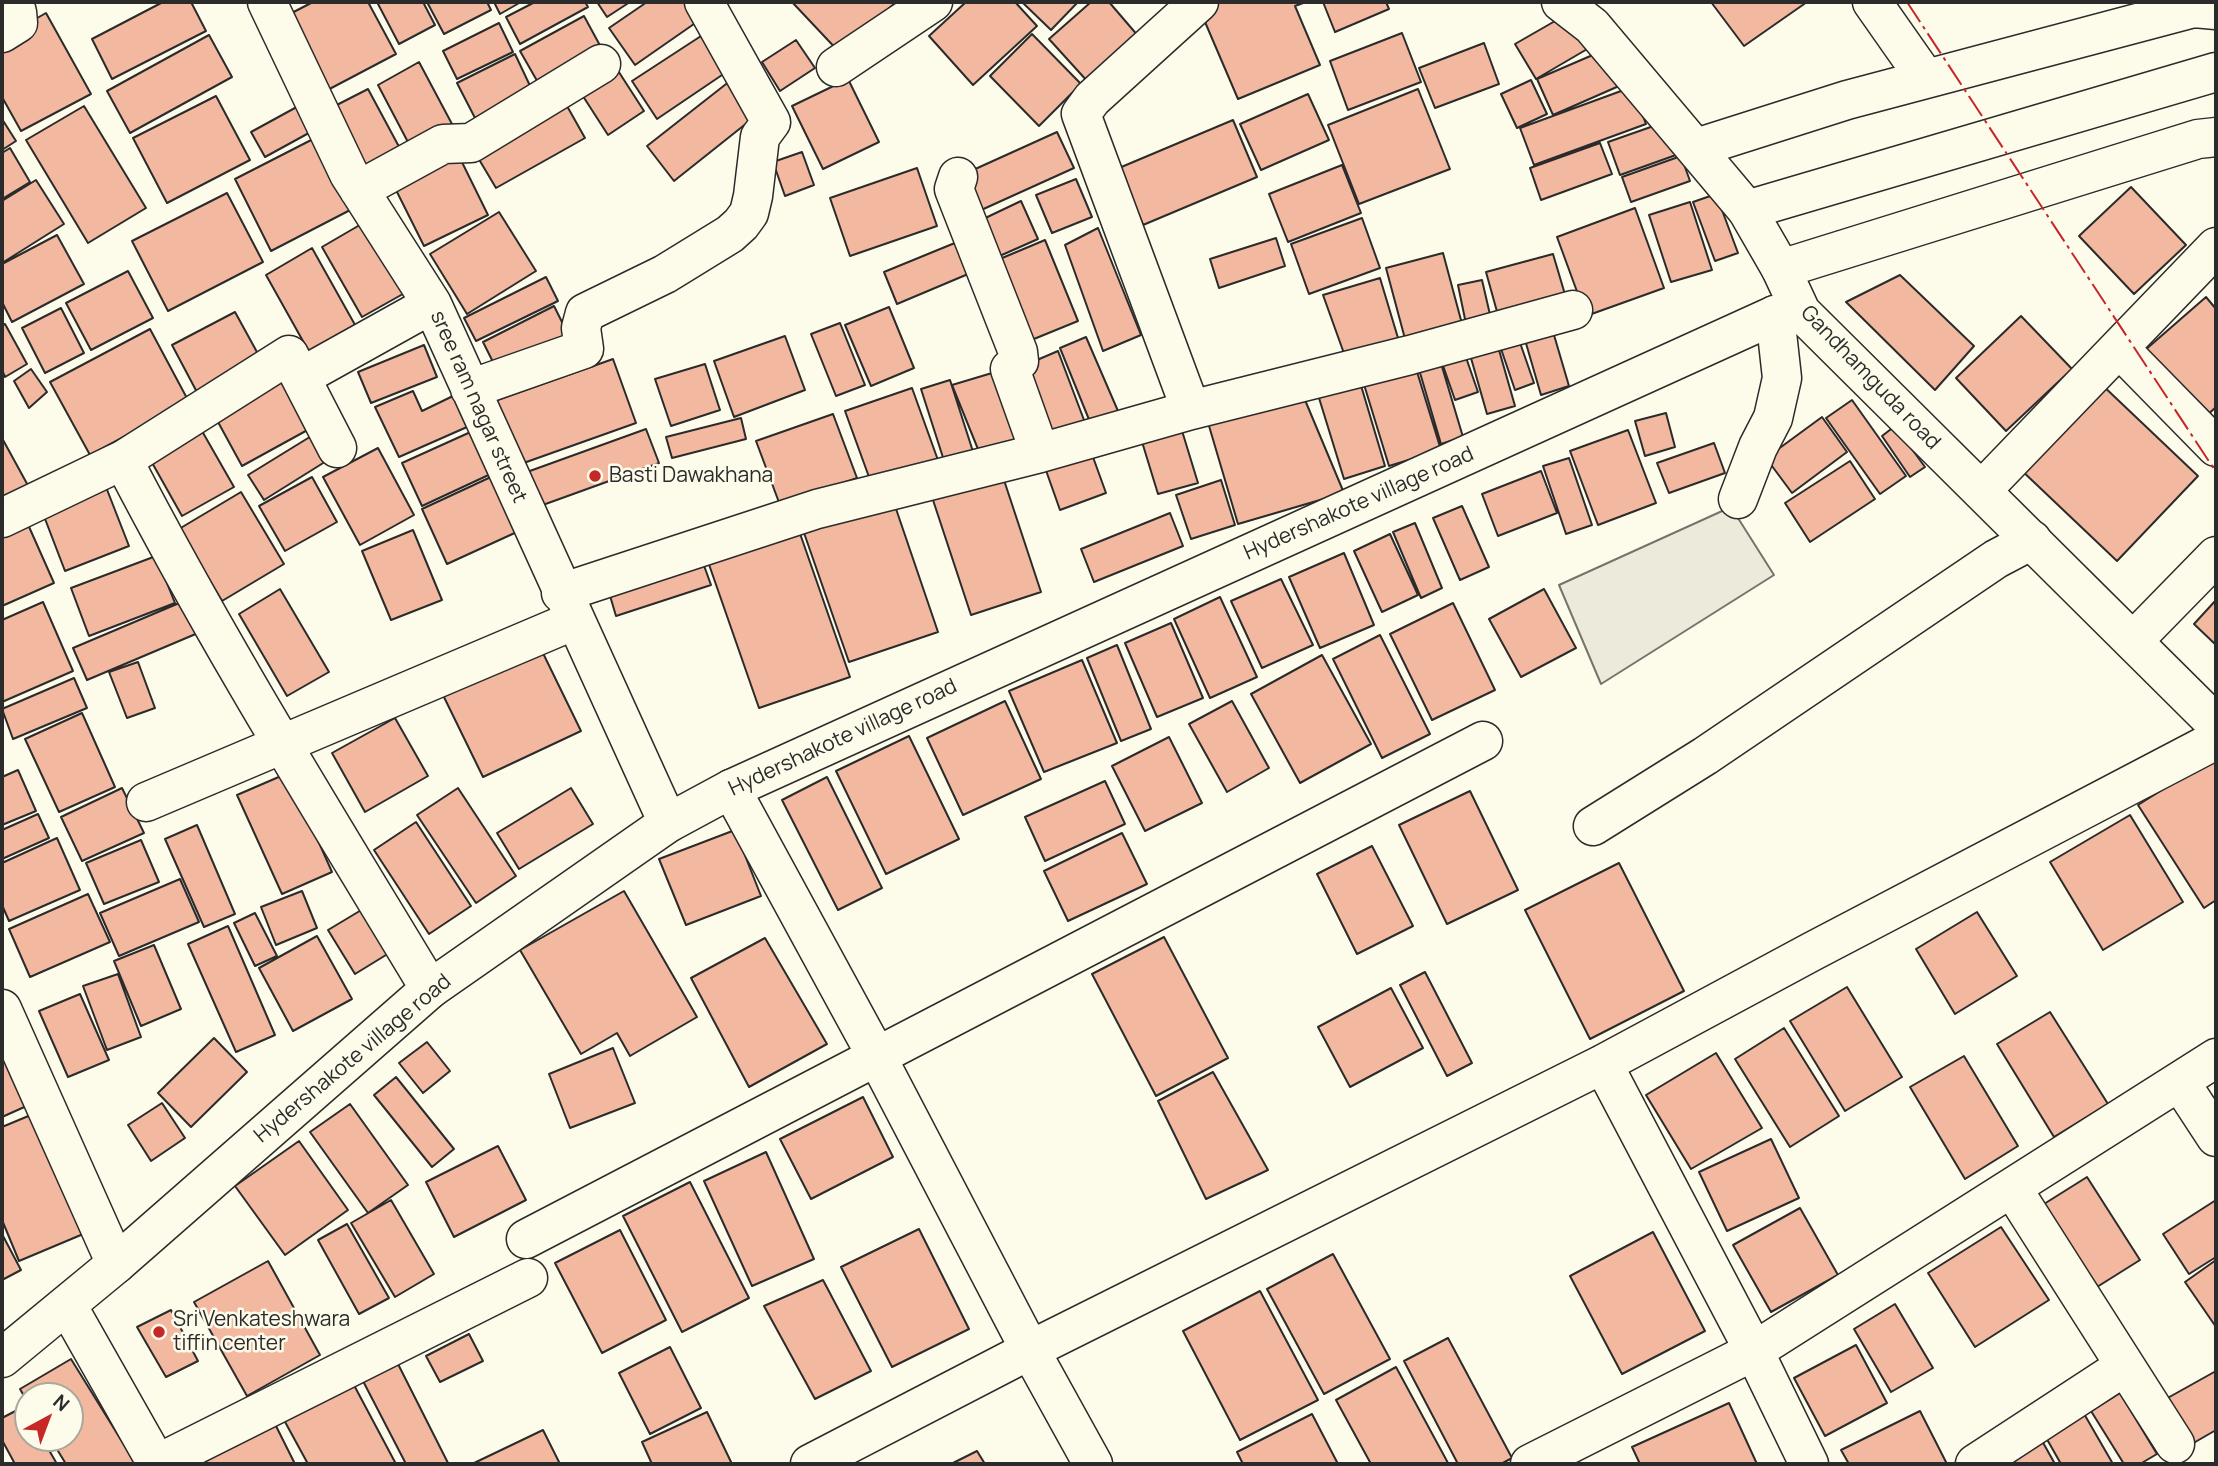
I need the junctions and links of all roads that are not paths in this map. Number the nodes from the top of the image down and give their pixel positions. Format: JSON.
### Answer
{"nodes":[{"id":1,"x":10,"y":2,"type":"edge"},
{"id":2,"x":267,"y":2,"type":"edge"},
{"id":3,"x":704,"y":2,"type":"edge"},
{"id":4,"x":933,"y":2,"type":"edge"},
{"id":5,"x":1199,"y":2,"type":"edge"},
{"id":6,"x":1561,"y":2,"type":"edge"},
{"id":7,"x":1872,"y":2,"type":"edge"},
{"id":8,"x":2216,"y":10,"type":"edge"},
{"id":9,"x":2,"y":33,"type":"edge"},
{"id":10,"x":601,"y":64,"type":"dead end"},
{"id":11,"x":836,"y":67,"type":"dead end"},
{"id":12,"x":2216,"y":72,"type":"edge"},
{"id":13,"x":1926,"y":79,"type":"junction"},
{"id":14,"x":2216,"y":137,"type":"edge"},
{"id":15,"x":1696,"y":148,"type":"junction"},
{"id":16,"x":958,"y":177,"type":"dead end"},
{"id":17,"x":359,"y":190,"type":"junction"},
{"id":18,"x":1747,"y":210,"type":"junction"},
{"id":19,"x":2216,"y":247,"type":"edge"},
{"id":20,"x":1781,"y":269,"type":"junction"},
{"id":21,"x":432,"y":304,"type":"junction"},
{"id":22,"x":1573,"y":310,"type":"dead end"},
{"id":23,"x":1788,"y":314,"type":"junction"},
{"id":24,"x":2119,"y":348,"type":"junction"},
{"id":25,"x":301,"y":377,"type":"junction"},
{"id":26,"x":470,"y":388,"type":"junction"},
{"id":27,"x":1191,"y":410,"type":"junction"},
{"id":28,"x":2216,"y":447,"type":"edge"},
{"id":29,"x":338,"y":448,"type":"dead end"},
{"id":30,"x":1040,"y":453,"type":"junction"},
{"id":31,"x":124,"y":460,"type":"junction"},
{"id":32,"x":1982,"y":490,"type":"junction"},
{"id":33,"x":1738,"y":499,"type":"dead end"},
{"id":34,"x":2,"y":518,"type":"edge"},
{"id":35,"x":2032,"y":540,"type":"junction"},
{"id":36,"x":2216,"y":556,"type":"edge"},
{"id":37,"x":568,"y":606,"type":"junction"},
{"id":38,"x":2133,"y":640,"type":"junction"},
{"id":39,"x":2216,"y":724,"type":"edge"},
{"id":40,"x":2216,"y":740,"type":"edge"},
{"id":41,"x":1483,"y":741,"type":"dead end"},
{"id":42,"x":281,"y":744,"type":"junction"},
{"id":43,"x":731,"y":789,"type":"junction"},
{"id":44,"x":146,"y":802,"type":"dead end"},
{"id":45,"x":668,"y":823,"type":"junction"},
{"id":46,"x":1593,"y":826,"type":"dead end"},
{"id":47,"x":430,"y":989,"type":"junction"},
{"id":48,"x":2,"y":1009,"type":"edge"},
{"id":49,"x":877,"y":1057,"type":"junction"},
{"id":50,"x":2216,"y":1058,"type":"edge"},
{"id":51,"x":1603,"y":1064,"type":"junction"},
{"id":52,"x":2180,"y":1082,"type":"junction"},
{"id":53,"x":2216,"y":1137,"type":"edge"},
{"id":54,"x":2012,"y":1188,"type":"junction"},
{"id":55,"x":526,"y":1239,"type":"dead end"},
{"id":56,"x":116,"y":1264,"type":"junction"},
{"id":57,"x":528,"y":1278,"type":"dead end"},
{"id":58,"x":67,"y":1305,"type":"junction"},
{"id":59,"x":1030,"y":1350,"type":"junction"},
{"id":60,"x":1754,"y":1351,"type":"junction"},
{"id":61,"x":2,"y":1358,"type":"edge"},
{"id":62,"x":2125,"y":1366,"type":"junction"},
{"id":63,"x":2175,"y":1444,"type":"dead end"},
{"id":64,"x":157,"y":1464,"type":"edge"},
{"id":65,"x":810,"y":1464,"type":"edge"},
{"id":66,"x":1093,"y":1464,"type":"edge"},
{"id":67,"x":1530,"y":1464,"type":"edge"},
{"id":68,"x":1808,"y":1464,"type":"edge"},
{"id":69,"x":1975,"y":1464,"type":"edge"}],
"edges":[{"from":1,"to":9,"type":"street"},
{"from":2,"to":17,"type":"street","name":"sree ram nagar street"},
{"from":3,"to":26,"type":"street"},
{"from":4,"to":11,"type":"street"},
{"from":5,"to":27,"type":"street"},
{"from":6,"to":15,"type":"street","name":"Gandhamguda road"},
{"from":7,"to":13,"type":"street"},
{"from":8,"to":13,"type":"street"},
{"from":10,"to":17,"type":"street"},
{"from":12,"to":18,"type":"street"},
{"from":13,"to":15,"type":"street"},
{"from":14,"to":20,"type":"street"},
{"from":15,"to":18,"type":"street","name":"Gandhamguda road"},
{"from":16,"to":30,"type":"street"},
{"from":17,"to":21,"type":"street","name":"sree ram nagar street"},
{"from":18,"to":20,"type":"street","name":"Gandhamguda road"},
{"from":19,"to":24,"type":"street"},
{"from":20,"to":23,"type":"street","name":"Gandhamguda road"},
{"from":21,"to":25,"type":"street"},
{"from":21,"to":26,"type":"street","name":"sree ram nagar street"},
{"from":22,"to":27,"type":"street"},
{"from":23,"to":32,"type":"street","name":"Gandhamguda road"},
{"from":23,"to":33,"type":"street"},
{"from":23,"to":43,"type":"street","name":"Hydershakote village road"},
{"from":24,"to":28,"type":"street"},
{"from":24,"to":32,"type":"street"},
{"from":25,"to":29,"type":"street"},
{"from":25,"to":31,"type":"street"},
{"from":26,"to":37,"type":"street","name":"sree ram nagar street"},
{"from":27,"to":30,"type":"street"},
{"from":30,"to":37,"type":"street"},
{"from":31,"to":34,"type":"street"},
{"from":31,"to":42,"type":"street"},
{"from":32,"to":35,"type":"street","name":"Gandhamguda road"},
{"from":35,"to":38,"type":"street","name":"Gandhamguda road"},
{"from":35,"to":46,"type":"street"},
{"from":36,"to":38,"type":"street"},
{"from":37,"to":42,"type":"street"},
{"from":37,"to":45,"type":"street","name":"sree ram nagar street"},
{"from":38,"to":39,"type":"street","name":"Gandhamguda road"},
{"from":40,"to":51,"type":"street"},
{"from":41,"to":49,"type":"street"},
{"from":42,"to":44,"type":"street"},
{"from":42,"to":47,"type":"street"},
{"from":43,"to":45,"type":"street","name":"Hydershakote village road"},
{"from":43,"to":49,"type":"street"},
{"from":45,"to":47,"type":"street","name":"Hydershakote village road"},
{"from":47,"to":56,"type":"street","name":"Hydershakote village road"},
{"from":48,"to":56,"type":"street"},
{"from":49,"to":55,"type":"street"},
{"from":49,"to":59,"type":"street"},
{"from":50,"to":52,"type":"street"},
{"from":51,"to":59,"type":"street"},
{"from":51,"to":60,"type":"street"},
{"from":52,"to":53,"type":"street"},
{"from":52,"to":54,"type":"street"},
{"from":54,"to":60,"type":"street"},
{"from":54,"to":62,"type":"street"},
{"from":56,"to":58,"type":"street","name":"Hydershakote village road"},
{"from":57,"to":64,"type":"street"},
{"from":58,"to":61,"type":"street","name":"Hydershakote village road"},
{"from":58,"to":64,"type":"street"},
{"from":59,"to":65,"type":"street"},
{"from":59,"to":66,"type":"street"},
{"from":60,"to":67,"type":"street"},
{"from":60,"to":68,"type":"street"},
{"from":62,"to":63,"type":"street"},
{"from":62,"to":69,"type":"street"}]}
